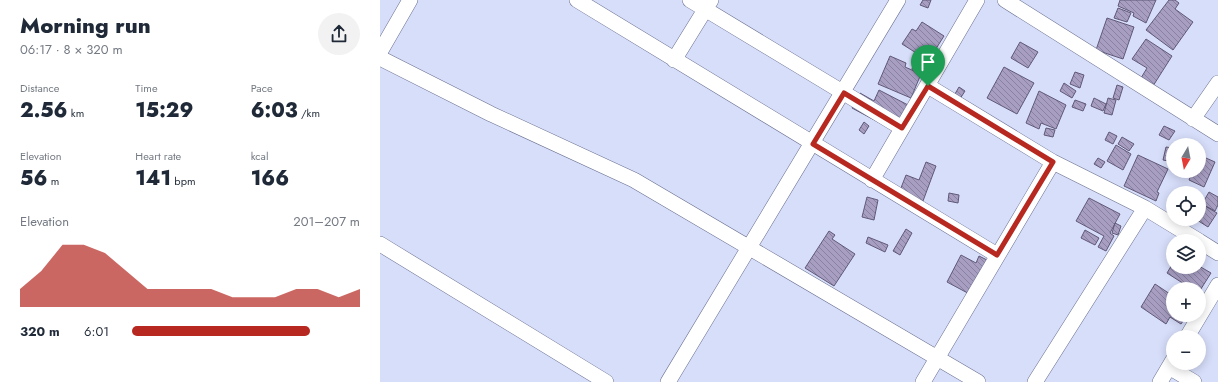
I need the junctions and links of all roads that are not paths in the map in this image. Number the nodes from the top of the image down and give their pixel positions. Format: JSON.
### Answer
{"nodes":[{"id":1,"x":410,"y":0,"type":"edge"},
{"id":2,"x":577,"y":0,"type":"edge"},
{"id":3,"x":690,"y":0,"type":"edge"},
{"id":4,"x":898,"y":0,"type":"edge"},
{"id":5,"x":977,"y":0,"type":"edge"},
{"id":6,"x":1005,"y":0,"type":"edge"},
{"id":7,"x":708,"y":5,"type":"edge"},
{"id":8,"x":380,"y":52,"type":"edge"},
{"id":9,"x":380,"y":58,"type":"edge"},
{"id":10,"x":674,"y":60,"type":"junction"},
{"id":11,"x":1218,"y":83,"type":"edge"},
{"id":12,"x":928,"y":86,"type":"junction"},
{"id":13,"x":844,"y":93,"type":"junction"},
{"id":14,"x":1193,"y":119,"type":"junction"},
{"id":15,"x":902,"y":128,"type":"junction"},
{"id":16,"x":1218,"y":134,"type":"edge"},
{"id":17,"x":813,"y":144,"type":"junction"},
{"id":18,"x":1053,"y":162,"type":"junction"},
{"id":19,"x":872,"y":180,"type":"junction"},
{"id":20,"x":1145,"y":208,"type":"junction"},
{"id":21,"x":1188,"y":234,"type":"edge"},
{"id":22,"x":1206,"y":245,"type":"edge"},
{"id":23,"x":382,"y":248,"type":"edge"},
{"id":24,"x":750,"y":249,"type":"junction"},
{"id":25,"x":1218,"y":253,"type":"edge"},
{"id":26,"x":997,"y":255,"type":"junction"},
{"id":27,"x":1218,"y":285,"type":"edge"},
{"id":28,"x":1191,"y":330,"type":"edge"},
{"id":29,"x":938,"y":359,"type":"junction"},
{"id":30,"x":1167,"y":370,"type":"edge"},
{"id":31,"x":1179,"y":370,"type":"edge"},
{"id":32,"x":606,"y":382,"type":"edge"},
{"id":33,"x":668,"y":382,"type":"edge"},
{"id":34,"x":923,"y":382,"type":"edge"},
{"id":35,"x":978,"y":382,"type":"edge"},
{"id":36,"x":1035,"y":382,"type":"edge"},
{"id":37,"x":1160,"y":382,"type":"edge"},
{"id":38,"x":1194,"y":382,"type":"edge"}],
"edges":[{"from":1,"to":8,"type":"street"},
{"from":2,"to":10,"type":"street"},
{"from":3,"to":7,"type":"street"},
{"from":4,"to":13,"type":"street"},
{"from":5,"to":12,"type":"street"},
{"from":6,"to":14,"type":"street"},
{"from":7,"to":10,"type":"street"},
{"from":7,"to":13,"type":"street"},
{"from":9,"to":24,"type":"street"},
{"from":10,"to":17,"type":"street"},
{"from":11,"to":14,"type":"street"},
{"from":12,"to":15,"type":"street"},
{"from":12,"to":18,"type":"street"},
{"from":13,"to":15,"type":"street"},
{"from":13,"to":17,"type":"street"},
{"from":14,"to":16,"type":"street"},
{"from":15,"to":19,"type":"street"},
{"from":17,"to":19,"type":"street"},
{"from":17,"to":24,"type":"street"},
{"from":18,"to":20,"type":"street"},
{"from":18,"to":26,"type":"street"},
{"from":19,"to":26,"type":"street"},
{"from":20,"to":21,"type":"street"},
{"from":20,"to":36,"type":"street"},
{"from":22,"to":25,"type":"street"},
{"from":23,"to":32,"type":"street"},
{"from":24,"to":29,"type":"street"},
{"from":24,"to":33,"type":"street"},
{"from":26,"to":29,"type":"street"},
{"from":27,"to":28,"type":"street"},
{"from":29,"to":34,"type":"street"},
{"from":29,"to":35,"type":"street"},
{"from":30,"to":37,"type":"street"},
{"from":31,"to":38,"type":"street"}]}
